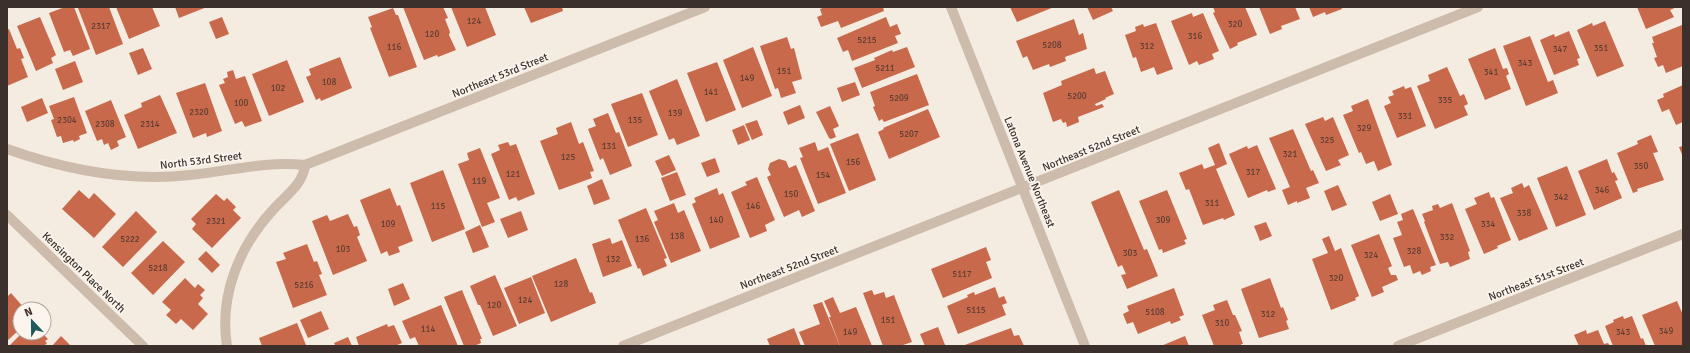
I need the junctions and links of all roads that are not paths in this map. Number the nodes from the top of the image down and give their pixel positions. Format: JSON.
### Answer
{"nodes":[{"id":1,"x":705,"y":7,"type":"edge"},
{"id":2,"x":951,"y":7,"type":"edge"},
{"id":3,"x":1478,"y":7,"type":"edge"},
{"id":4,"x":7,"y":149,"type":"edge"},
{"id":5,"x":305,"y":165,"type":"junction"},
{"id":6,"x":1023,"y":188,"type":"junction"},
{"id":7,"x":7,"y":215,"type":"edge"},
{"id":8,"x":1683,"y":234,"type":"edge"},
{"id":9,"x":144,"y":346,"type":"edge"},
{"id":10,"x":227,"y":346,"type":"edge"},
{"id":11,"x":622,"y":346,"type":"edge"},
{"id":12,"x":1085,"y":346,"type":"edge"},
{"id":13,"x":1398,"y":346,"type":"edge"}],
"edges":[{"from":1,"to":5,"type":"street","name":"Northeast 53rd Street"},
{"from":2,"to":6,"type":"street","name":"Latona Avenue Northeast"},
{"from":3,"to":6,"type":"street","name":"Northeast 52nd Street"},
{"from":4,"to":5,"type":"street","name":"North 53rd Street"},
{"from":5,"to":10,"type":"street"},
{"from":6,"to":11,"type":"street","name":"Northeast 52nd Street"},
{"from":6,"to":12,"type":"street","name":"Latona Avenue Northeast"},
{"from":7,"to":9,"type":"street","name":"Kensington Place North"},
{"from":8,"to":13,"type":"street","name":"Northeast 51st Street"}]}
